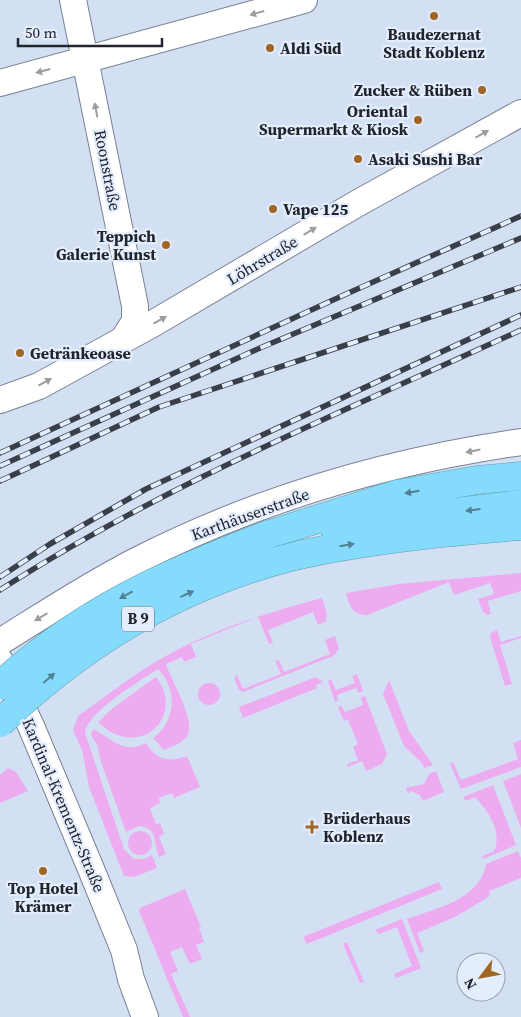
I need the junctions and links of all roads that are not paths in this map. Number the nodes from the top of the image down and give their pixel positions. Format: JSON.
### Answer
{"nodes":[{"id":1,"x":74,"y":0,"type":"edge"},
{"id":2,"x":304,"y":0,"type":"edge"},
{"id":3,"x":86,"y":60,"type":"junction"},
{"id":4,"x":0,"y":83,"type":"edge"},
{"id":5,"x":521,"y":113,"type":"edge"},
{"id":6,"x":125,"y":337,"type":"junction"},
{"id":7,"x":0,"y":400,"type":"edge"},
{"id":8,"x":521,"y":442,"type":"edge"},
{"id":9,"x":521,"y":476,"type":"edge"},
{"id":10,"x":521,"y":504,"type":"edge"},
{"id":11,"x":521,"y":526,"type":"edge"},
{"id":12,"x":267,"y":535,"type":"junction"},
{"id":13,"x":0,"y":642,"type":"edge"},
{"id":14,"x":0,"y":661,"type":"edge"},
{"id":15,"x":0,"y":685,"type":"edge"},
{"id":16,"x":0,"y":723,"type":"edge"},
{"id":17,"x":147,"y":1015,"type":"edge"}],
"edges":[{"from":1,"to":3,"type":"street","name":"Roonstraße"},
{"from":2,"to":3,"type":"street","one_way":true},
{"from":3,"to":4,"type":"street","one_way":true},
{"from":6,"to":3,"type":"street","name":"Roonstraße","one_way":true},
{"from":6,"to":5,"type":"street","name":"Löhrstraße","one_way":true},
{"from":7,"to":6,"type":"street","name":"Löhrstraße","one_way":true},
{"from":8,"to":13,"type":"street","name":"Karthäuserstraße","one_way":true},
{"from":9,"to":12,"type":"highway","number":"B 9","one_way":true},
{"from":10,"to":12,"type":"highway","number":"B 9","one_way":true},
{"from":16,"to":11,"type":"highway","number":"B 9","one_way":true,"bridge":true},
{"from":12,"to":15,"type":"highway","number":"B 9","one_way":true,"bridge":true},
{"from":14,"to":17,"type":"street","name":"Kardinal-Krementz-Straße"}]}
